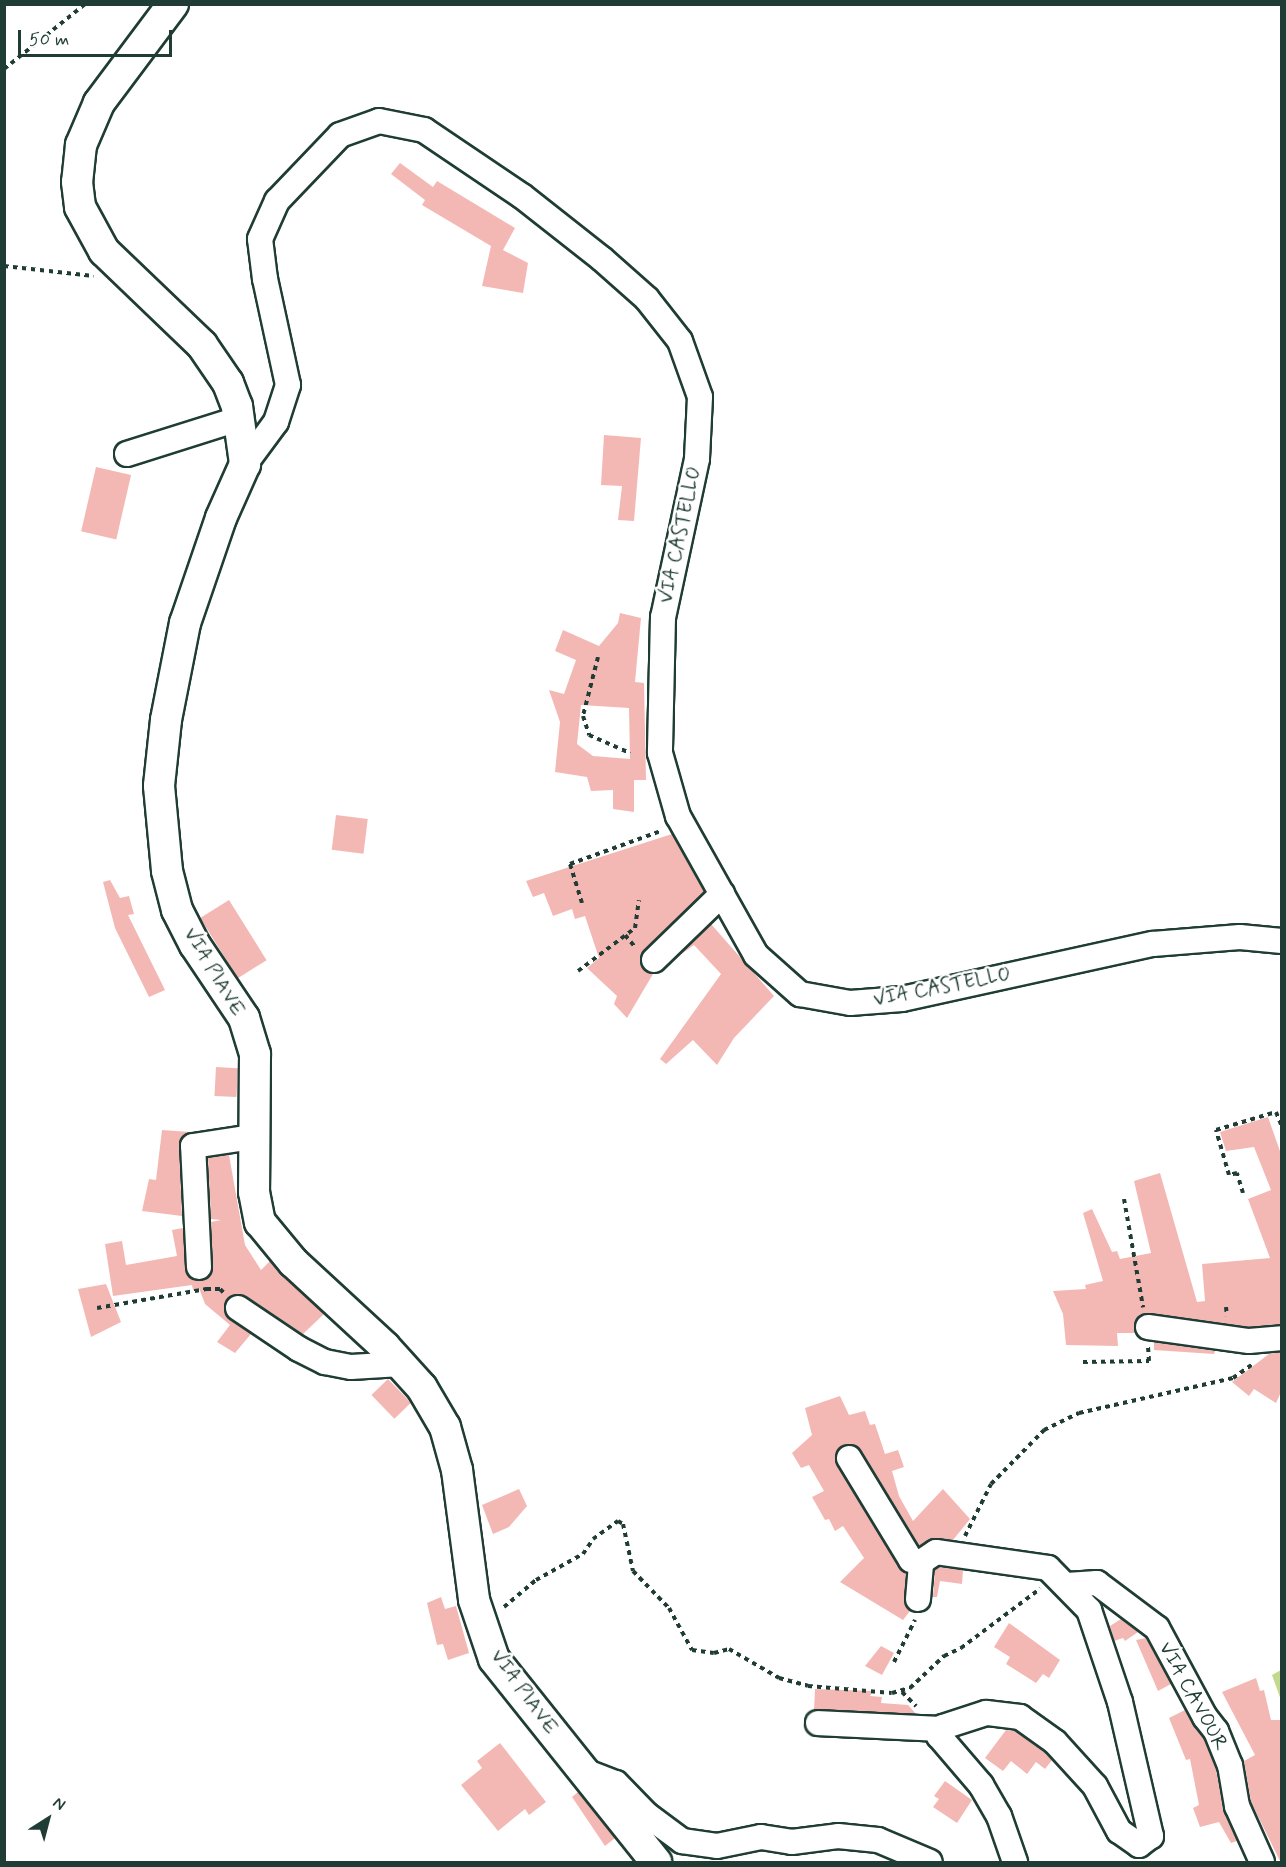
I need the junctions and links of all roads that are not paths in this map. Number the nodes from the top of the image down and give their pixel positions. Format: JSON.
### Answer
{"nodes":[{"id":1,"x":173,"y":4,"type":"edge"},
{"id":2,"x":238,"y":419,"type":"junction"},
{"id":3,"x":127,"y":454,"type":"dead end"},
{"id":4,"x":245,"y":464,"type":"junction"},
{"id":5,"x":722,"y":894,"type":"junction"},
{"id":6,"x":1281,"y":940,"type":"edge"},
{"id":7,"x":654,"y":960,"type":"dead end"},
{"id":8,"x":253,"y":1137,"type":"junction"},
{"id":9,"x":203,"y":1278,"type":"road end"},
{"id":10,"x":238,"y":1308,"type":"dead end"},
{"id":11,"x":1148,"y":1327,"type":"road end"},
{"id":12,"x":1281,"y":1338,"type":"edge"},
{"id":13,"x":401,"y":1364,"type":"junction"},
{"id":14,"x":849,"y":1458,"type":"dead end"},
{"id":15,"x":921,"y":1562,"type":"junction"},
{"id":16,"x":1067,"y":1585,"type":"junction"},
{"id":17,"x":918,"y":1599,"type":"road end"},
{"id":18,"x":818,"y":1723,"type":"dead end"},
{"id":19,"x":939,"y":1730,"type":"junction"},
{"id":20,"x":584,"y":1771,"type":"junction"},
{"id":21,"x":656,"y":1863,"type":"edge"},
{"id":22,"x":930,"y":1863,"type":"edge"},
{"id":23,"x":1015,"y":1863,"type":"edge"},
{"id":24,"x":1262,"y":1863,"type":"edge"}],
"edges":[{"from":1,"to":2,"type":"street"},
{"from":2,"to":3,"type":"street"},
{"from":2,"to":4,"type":"street"},
{"from":4,"to":5,"type":"street","name":"VIA CASTELLO"},
{"from":4,"to":8,"type":"street","name":"VIA PIAVE"},
{"from":5,"to":6,"type":"street","name":"VIA CASTELLO"},
{"from":5,"to":7,"type":"street"},
{"from":8,"to":9,"type":"street"},
{"from":8,"to":13,"type":"street","name":"VIA PIAVE"},
{"from":10,"to":13,"type":"street"},
{"from":11,"to":12,"type":"street"},
{"from":13,"to":20,"type":"street","name":"VIA PIAVE"},
{"from":14,"to":15,"type":"street"},
{"from":15,"to":16,"type":"street"},
{"from":15,"to":17,"type":"street"},
{"from":16,"to":19,"type":"street"},
{"from":16,"to":24,"type":"street","name":"VIA CAVOUR"},
{"from":18,"to":19,"type":"street"},
{"from":19,"to":23,"type":"street"},
{"from":20,"to":21,"type":"street","name":"VIA PIAVE"},
{"from":20,"to":22,"type":"street"}]}
